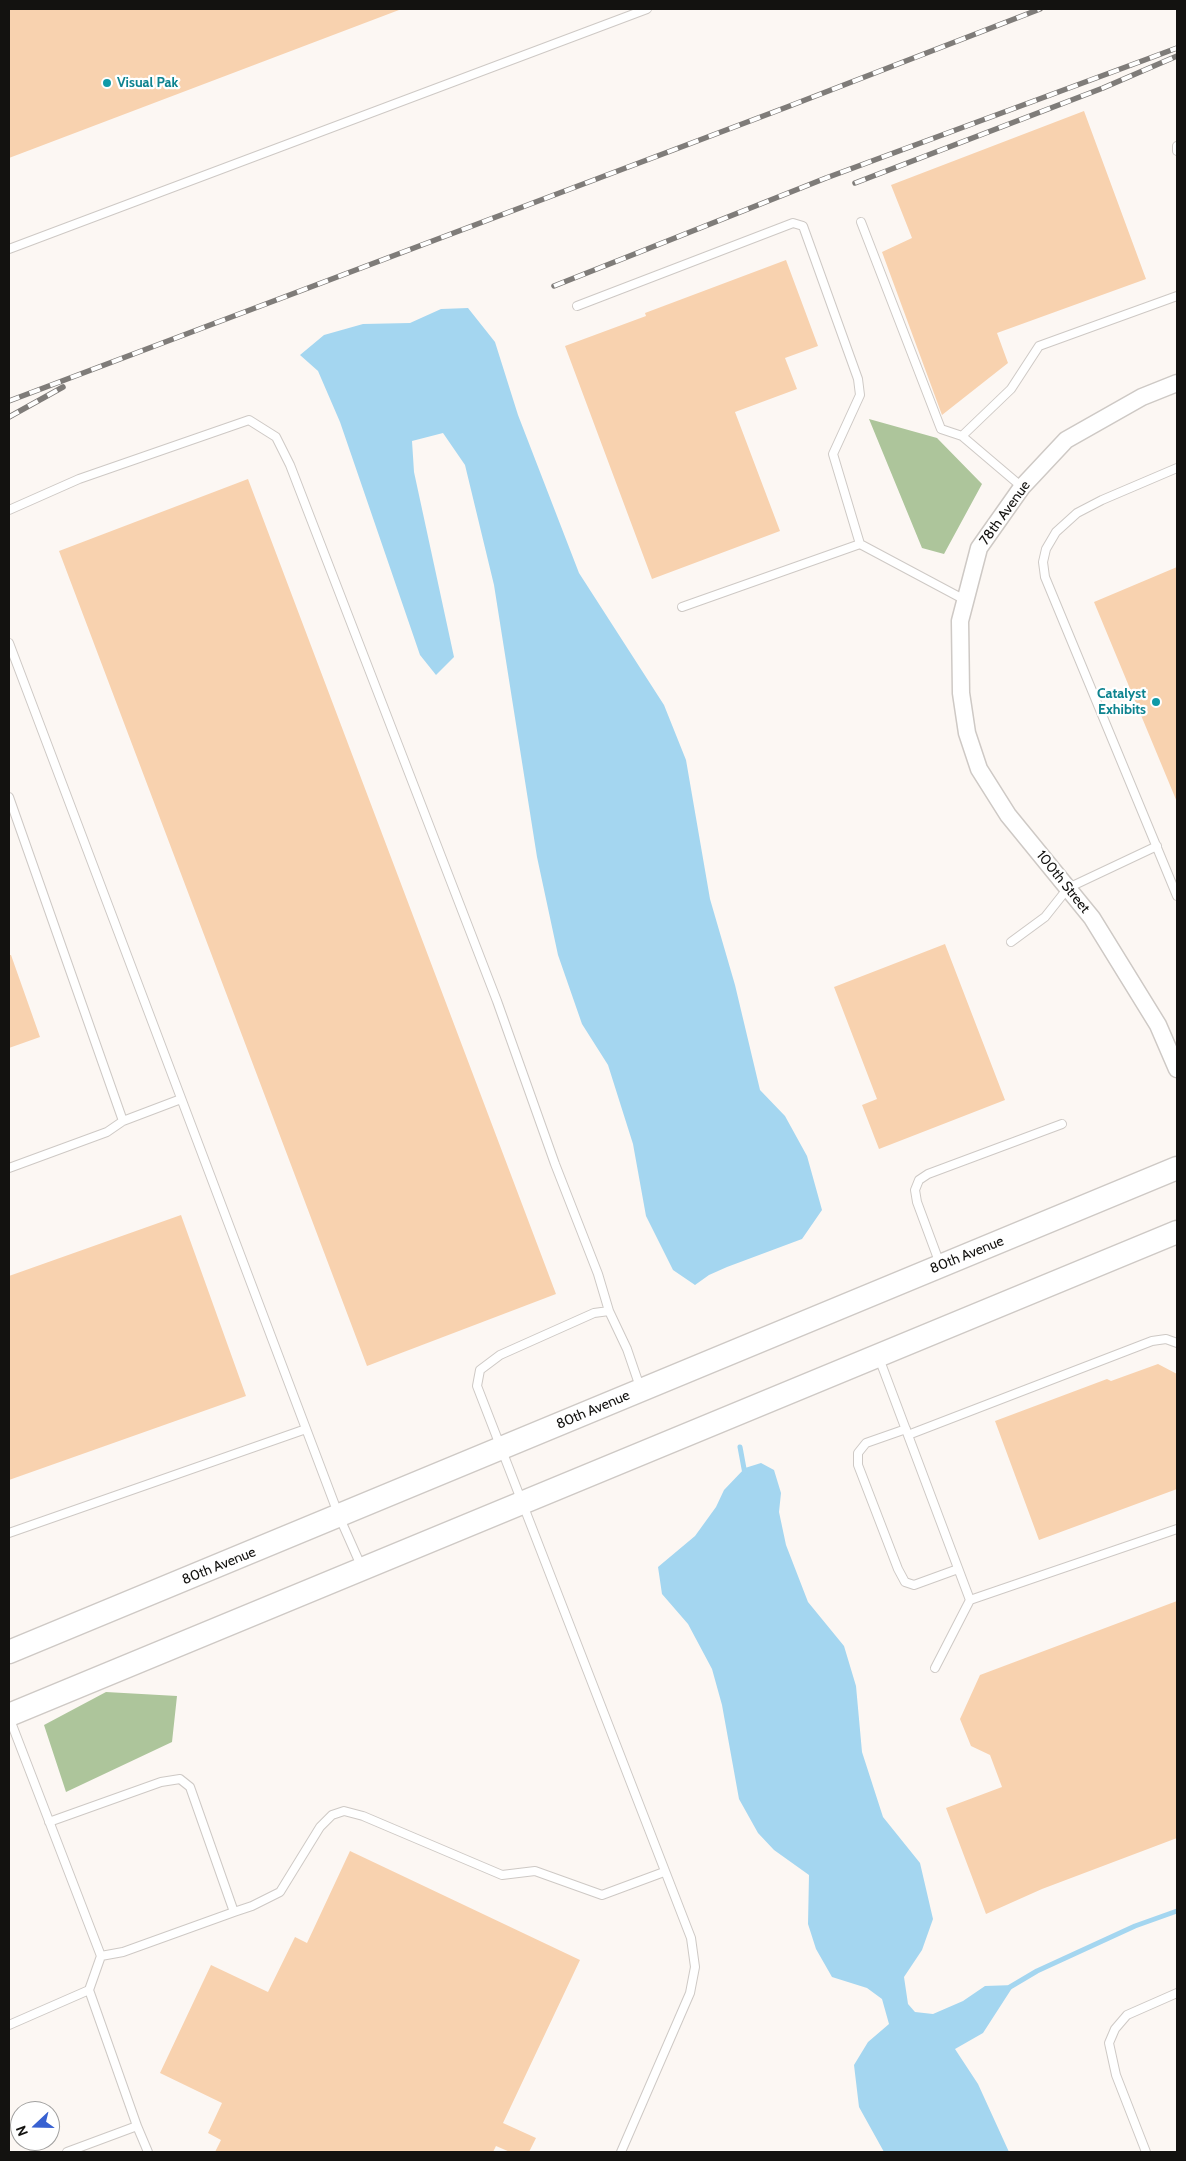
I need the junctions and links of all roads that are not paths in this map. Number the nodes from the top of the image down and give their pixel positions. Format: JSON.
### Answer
{"nodes":[{"id":1,"x":647,"y":9,"type":"edge"},
{"id":2,"x":1177,"y":146,"type":"edge"},
{"id":3,"x":1177,"y":151,"type":"edge"},
{"id":4,"x":861,"y":222,"type":"dead end"},
{"id":5,"x":9,"y":249,"type":"edge"},
{"id":6,"x":1177,"y":296,"type":"edge"},
{"id":7,"x":577,"y":306,"type":"dead end"},
{"id":8,"x":1177,"y":383,"type":"edge"},
{"id":9,"x":962,"y":436,"type":"junction"},
{"id":10,"x":1177,"y":468,"type":"edge"},
{"id":11,"x":1022,"y":487,"type":"junction"},
{"id":12,"x":9,"y":510,"type":"edge"},
{"id":13,"x":860,"y":544,"type":"junction"},
{"id":14,"x":965,"y":600,"type":"junction"},
{"id":15,"x":682,"y":607,"type":"dead end"},
{"id":16,"x":9,"y":643,"type":"edge"},
{"id":17,"x":961,"y":693,"type":"joint"},
{"id":18,"x":9,"y":796,"type":"edge"},
{"id":19,"x":1157,"y":846,"type":"junction"},
{"id":20,"x":1068,"y":888,"type":"junction"},
{"id":21,"x":1177,"y":896,"type":"edge"},
{"id":22,"x":1011,"y":942,"type":"dead end"},
{"id":23,"x":1177,"y":1069,"type":"edge"},
{"id":24,"x":181,"y":1099,"type":"junction"},
{"id":25,"x":123,"y":1121,"type":"junction"},
{"id":26,"x":1062,"y":1124,"type":"dead end"},
{"id":27,"x":9,"y":1168,"type":"edge"},
{"id":28,"x":1177,"y":1168,"type":"edge"},
{"id":29,"x":1177,"y":1232,"type":"edge"},
{"id":30,"x":941,"y":1266,"type":"junction"},
{"id":31,"x":608,"y":1311,"type":"junction"},
{"id":32,"x":1177,"y":1343,"type":"edge"},
{"id":33,"x":878,"y":1356,"type":"junction"},
{"id":34,"x":641,"y":1389,"type":"junction"},
{"id":35,"x":306,"y":1429,"type":"junction"},
{"id":36,"x":907,"y":1432,"type":"junction"},
{"id":37,"x":500,"y":1448,"type":"junction"},
{"id":38,"x":523,"y":1502,"type":"junction"},
{"id":39,"x":339,"y":1516,"type":"junction"},
{"id":40,"x":1177,"y":1529,"type":"edge"},
{"id":41,"x":9,"y":1533,"type":"edge"},
{"id":42,"x":958,"y":1569,"type":"junction"},
{"id":43,"x":363,"y":1570,"type":"junction"},
{"id":44,"x":970,"y":1600,"type":"junction"},
{"id":45,"x":9,"y":1652,"type":"edge"},
{"id":46,"x":935,"y":1668,"type":"dead end"},
{"id":47,"x":9,"y":1716,"type":"edge"},
{"id":48,"x":49,"y":1822,"type":"junction"},
{"id":49,"x":664,"y":1872,"type":"junction"},
{"id":50,"x":234,"y":1912,"type":"junction"},
{"id":51,"x":101,"y":1956,"type":"junction"},
{"id":52,"x":89,"y":1990,"type":"junction"},
{"id":53,"x":1177,"y":1993,"type":"edge"},
{"id":54,"x":9,"y":2025,"type":"edge"},
{"id":55,"x":137,"y":2126,"type":"junction"},
{"id":56,"x":67,"y":2152,"type":"edge"},
{"id":57,"x":148,"y":2152,"type":"edge"},
{"id":58,"x":621,"y":2152,"type":"edge"},
{"id":59,"x":1146,"y":2152,"type":"edge"}],
"edges":[{"from":1,"to":5,"type":"lane"},
{"from":2,"to":3,"type":"lane"},
{"from":4,"to":9,"type":"lane"},
{"from":6,"to":9,"type":"lane"},
{"from":7,"to":13,"type":"lane"},
{"from":8,"to":11,"type":"street","name":"78th Avenue"},
{"from":9,"to":11,"type":"lane"},
{"from":10,"to":19,"type":"lane"},
{"from":11,"to":14,"type":"street","name":"78th Avenue"},
{"from":12,"to":31,"type":"lane"},
{"from":13,"to":14,"type":"lane"},
{"from":13,"to":15,"type":"lane"},
{"from":14,"to":17,"type":"street","name":"78th Avenue"},
{"from":16,"to":24,"type":"lane"},
{"from":17,"to":20,"type":"street","name":"100th Street"},
{"from":18,"to":25,"type":"lane"},
{"from":19,"to":20,"type":"lane"},
{"from":19,"to":21,"type":"lane"},
{"from":20,"to":22,"type":"lane"},
{"from":20,"to":23,"type":"street","name":"100th Street"},
{"from":24,"to":25,"type":"lane"},
{"from":24,"to":35,"type":"lane"},
{"from":25,"to":27,"type":"lane"},
{"from":26,"to":30,"type":"lane"},
{"from":28,"to":30,"type":"street","name":"80th Avenue"},
{"from":29,"to":33,"type":"street"},
{"from":30,"to":34,"type":"street","name":"80th Avenue"},
{"from":31,"to":34,"type":"lane"},
{"from":31,"to":37,"type":"lane"},
{"from":32,"to":36,"type":"lane"},
{"from":33,"to":36,"type":"lane"},
{"from":33,"to":38,"type":"street"},
{"from":34,"to":37,"type":"street","name":"80th Avenue"},
{"from":35,"to":39,"type":"lane"},
{"from":35,"to":41,"type":"lane"},
{"from":36,"to":42,"type":"lane"},
{"from":36,"to":42,"type":"lane"},
{"from":37,"to":38,"type":"lane"},
{"from":37,"to":39,"type":"street","name":"80th Avenue"},
{"from":38,"to":43,"type":"street"},
{"from":38,"to":49,"type":"lane"},
{"from":39,"to":43,"type":"lane"},
{"from":39,"to":45,"type":"street","name":"80th Avenue"},
{"from":40,"to":44,"type":"lane"},
{"from":42,"to":44,"type":"lane"},
{"from":43,"to":47,"type":"street"},
{"from":44,"to":46,"type":"lane"},
{"from":47,"to":48,"type":"lane"},
{"from":48,"to":50,"type":"lane"},
{"from":48,"to":51,"type":"lane"},
{"from":49,"to":50,"type":"lane"},
{"from":49,"to":58,"type":"lane"},
{"from":50,"to":51,"type":"lane"},
{"from":51,"to":52,"type":"lane"},
{"from":52,"to":54,"type":"lane"},
{"from":52,"to":55,"type":"lane"},
{"from":53,"to":59,"type":"lane"},
{"from":55,"to":56,"type":"lane"},
{"from":55,"to":57,"type":"lane"}]}
